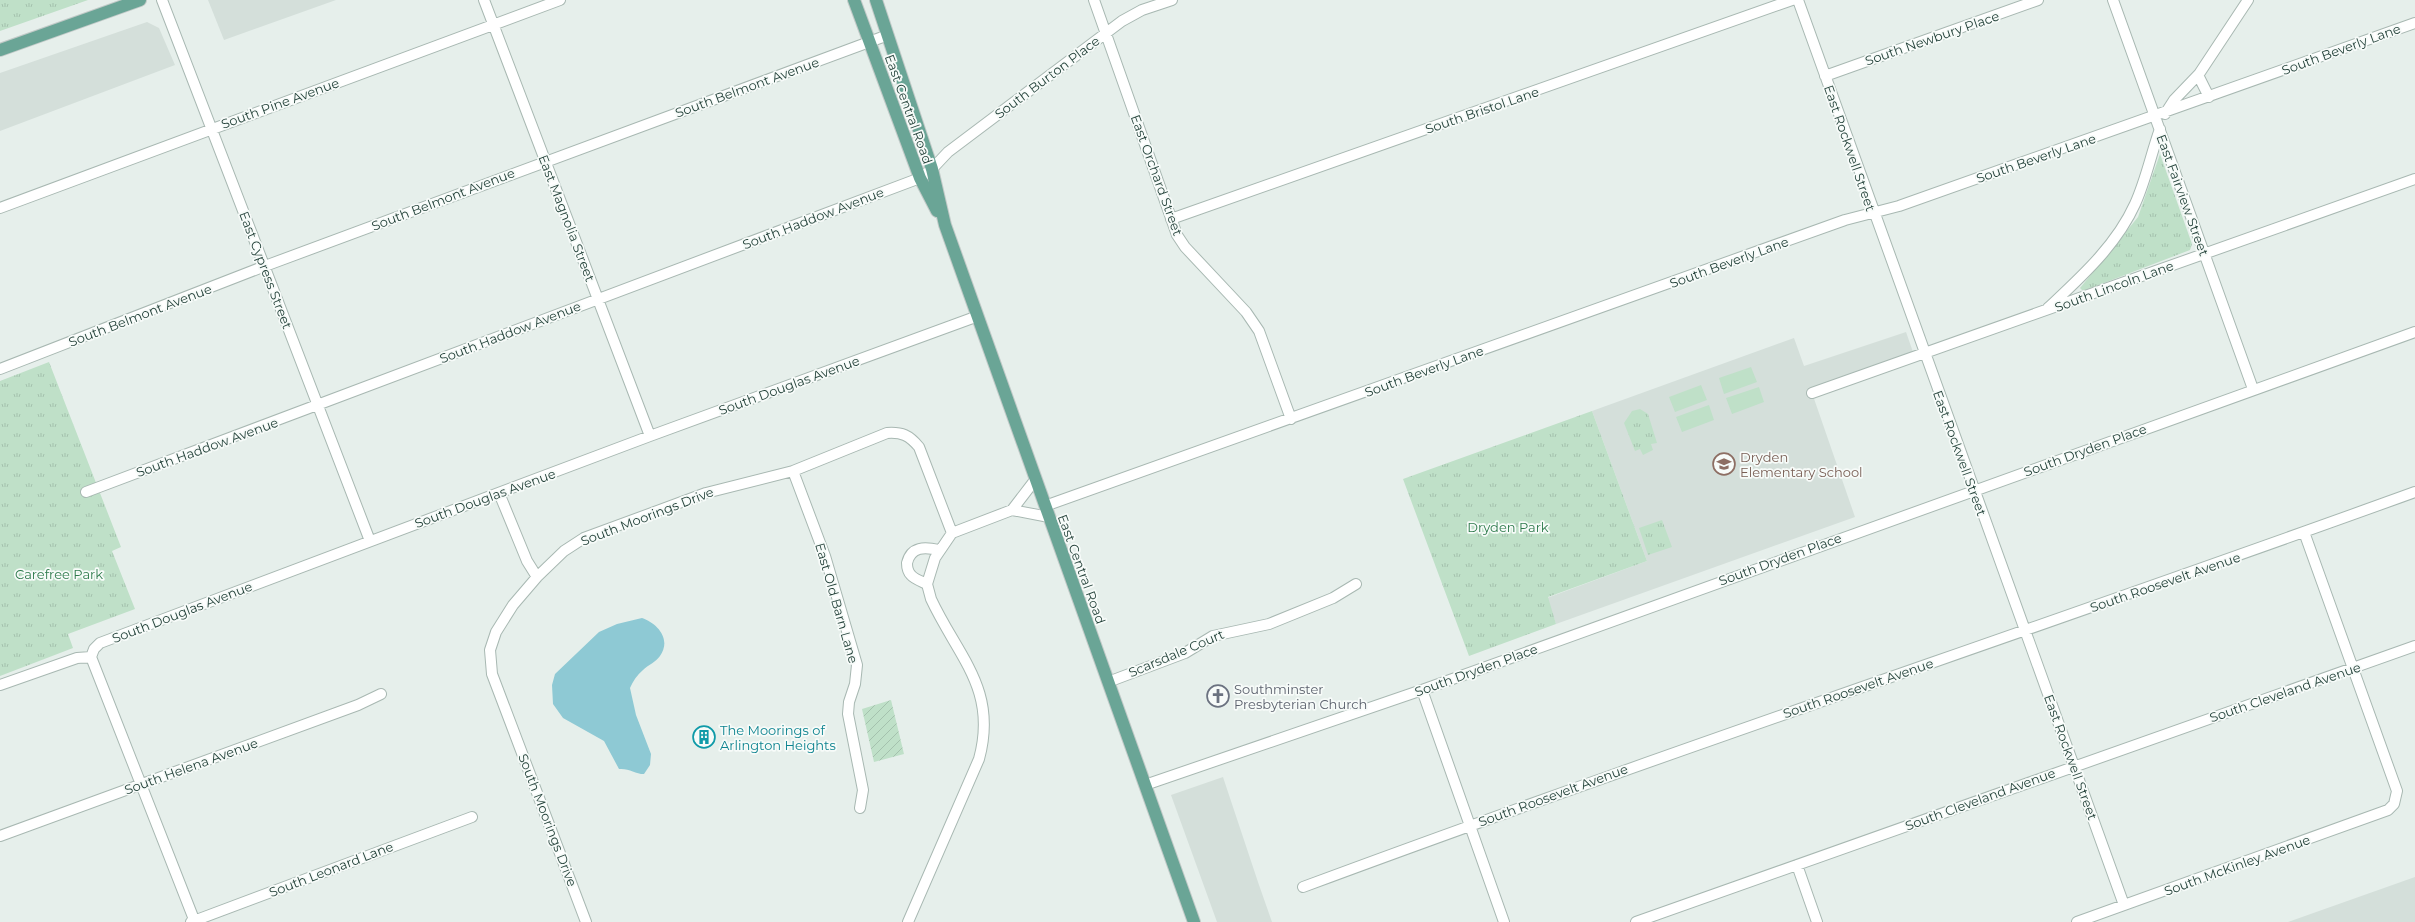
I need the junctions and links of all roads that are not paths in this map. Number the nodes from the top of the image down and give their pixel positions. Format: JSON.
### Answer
{"nodes":[{"id":1,"x":140,"y":0,"type":"edge"},
{"id":2,"x":162,"y":0,"type":"edge"},
{"id":3,"x":484,"y":0,"type":"edge"},
{"id":4,"x":560,"y":0,"type":"edge"},
{"id":5,"x":854,"y":0,"type":"edge"},
{"id":6,"x":876,"y":0,"type":"edge"},
{"id":7,"x":1094,"y":0,"type":"edge"},
{"id":8,"x":1172,"y":0,"type":"edge"},
{"id":9,"x":1792,"y":0,"type":"edge"},
{"id":10,"x":1798,"y":0,"type":"edge"},
{"id":11,"x":2038,"y":0,"type":"edge"},
{"id":12,"x":2113,"y":0,"type":"edge"},
{"id":13,"x":2248,"y":0,"type":"edge"},
{"id":14,"x":2415,"y":23,"type":"edge"},
{"id":15,"x":493,"y":24,"type":"junction"},
{"id":16,"x":1105,"y":33,"type":"junction"},
{"id":17,"x":888,"y":35,"type":"junction"},
{"id":18,"x":870,"y":42,"type":"junction"},
{"id":19,"x":0,"y":50,"type":"edge"},
{"id":20,"x":2198,"y":75,"type":"junction"},
{"id":21,"x":1825,"y":76,"type":"junction"},
{"id":22,"x":2210,"y":97,"type":"junction"},
{"id":23,"x":2166,"y":112,"type":"junction"},
{"id":24,"x":2154,"y":116,"type":"junction"},
{"id":25,"x":212,"y":128,"type":"junction"},
{"id":26,"x":2160,"y":130,"type":"junction"},
{"id":27,"x":545,"y":161,"type":"junction"},
{"id":28,"x":932,"y":169,"type":"junction"},
{"id":29,"x":920,"y":178,"type":"junction"},
{"id":30,"x":2415,"y":179,"type":"edge"},
{"id":31,"x":0,"y":208,"type":"edge"},
{"id":32,"x":1873,"y":214,"type":"junction"},
{"id":33,"x":1171,"y":219,"type":"junction"},
{"id":34,"x":945,"y":225,"type":"junction"},
{"id":35,"x":2204,"y":254,"type":"junction"},
{"id":36,"x":265,"y":266,"type":"junction"},
{"id":37,"x":598,"y":298,"type":"junction"},
{"id":38,"x":2045,"y":311,"type":"junction"},
{"id":39,"x":978,"y":316,"type":"junction"},
{"id":40,"x":2415,"y":332,"type":"edge"},
{"id":41,"x":1924,"y":354,"type":"junction"},
{"id":42,"x":0,"y":369,"type":"edge"},
{"id":43,"x":2253,"y":390,"type":"junction"},
{"id":44,"x":1812,"y":393,"type":"dead end"},
{"id":45,"x":318,"y":406,"type":"junction"},
{"id":46,"x":1290,"y":419,"type":"junction"},
{"id":47,"x":650,"y":436,"type":"junction"},
{"id":48,"x":793,"y":471,"type":"junction"},
{"id":49,"x":1035,"y":480,"type":"junction"},
{"id":50,"x":1974,"y":489,"type":"junction"},
{"id":51,"x":86,"y":492,"type":"dead end"},
{"id":52,"x":2415,"y":492,"type":"edge"},
{"id":53,"x":499,"y":493,"type":"junction"},
{"id":54,"x":1012,"y":510,"type":"junction"},
{"id":55,"x":1047,"y":511,"type":"junction"},
{"id":56,"x":2304,"y":532,"type":"junction"},
{"id":57,"x":952,"y":533,"type":"junction"},
{"id":58,"x":370,"y":541,"type":"junction"},
{"id":59,"x":939,"y":550,"type":"junction"},
{"id":60,"x":538,"y":577,"type":"junction"},
{"id":61,"x":927,"y":584,"type":"junction"},
{"id":62,"x":1356,"y":584,"type":"dead end"},
{"id":63,"x":2025,"y":631,"type":"junction"},
{"id":64,"x":2415,"y":646,"type":"edge"},
{"id":65,"x":91,"y":657,"type":"junction"},
{"id":66,"x":2354,"y":668,"type":"junction"},
{"id":67,"x":1108,"y":682,"type":"junction"},
{"id":68,"x":0,"y":685,"type":"edge"},
{"id":69,"x":1422,"y":690,"type":"junction"},
{"id":70,"x":381,"y":694,"type":"dead end"},
{"id":71,"x":2074,"y":766,"type":"junction"},
{"id":72,"x":141,"y":784,"type":"junction"},
{"id":73,"x":1145,"y":785,"type":"junction"},
{"id":74,"x":860,"y":808,"type":"dead end"},
{"id":75,"x":472,"y":817,"type":"dead end"},
{"id":76,"x":1470,"y":825,"type":"junction"},
{"id":77,"x":0,"y":836,"type":"edge"},
{"id":78,"x":1797,"y":865,"type":"junction"},
{"id":79,"x":1303,"y":886,"type":"dead end"},
{"id":80,"x":2124,"y":905,"type":"junction"},
{"id":81,"x":194,"y":922,"type":"edge"},
{"id":82,"x":586,"y":922,"type":"edge"},
{"id":83,"x":908,"y":922,"type":"edge"},
{"id":84,"x":1194,"y":922,"type":"edge"},
{"id":85,"x":1504,"y":922,"type":"edge"},
{"id":86,"x":1636,"y":922,"type":"edge"},
{"id":87,"x":1817,"y":922,"type":"edge"},
{"id":88,"x":2077,"y":922,"type":"edge"}],
"edges":[{"from":1,"to":19,"type":"main road"},
{"from":2,"to":25,"type":"street","name":"East Cypress Street"},
{"from":3,"to":15,"type":"street","name":"East Magnolia Street"},
{"from":4,"to":15,"type":"street","name":"South Pine Avenue"},
{"from":5,"to":18,"type":"main road","name":"East Central Road"},
{"from":6,"to":17,"type":"main road","name":"East Central Road"},
{"from":7,"to":16,"type":"street","name":"East Orchard Street"},
{"from":8,"to":16,"type":"street","name":"South Burton Place"},
{"from":9,"to":33,"type":"street","name":"South Bristol Lane"},
{"from":10,"to":21,"type":"street","name":"East Rockwell Street"},
{"from":11,"to":21,"type":"street","name":"South Newbury Place"},
{"from":12,"to":24,"type":"street","name":"East Fairview Street"},
{"from":13,"to":20,"type":"street"},
{"from":14,"to":22,"type":"street","name":"South Beverly Lane"},
{"from":15,"to":25,"type":"street","name":"South Pine Avenue"},
{"from":15,"to":27,"type":"street","name":"East Magnolia Street"},
{"from":16,"to":28,"type":"street","name":"South Burton Place"},
{"from":16,"to":33,"type":"street","name":"East Orchard Street"},
{"from":17,"to":18,"type":"street","name":"South Belmont Avenue"},
{"from":17,"to":28,"type":"main road","name":"East Central Road"},
{"from":18,"to":27,"type":"street","name":"South Belmont Avenue"},
{"from":18,"to":29,"type":"main road","name":"East Central Road"},
{"from":20,"to":22,"type":"street"},
{"from":20,"to":23,"type":"street"},
{"from":21,"to":32,"type":"street","name":"East Rockwell Street"},
{"from":22,"to":23,"type":"street","name":"South Beverly Lane"},
{"from":23,"to":24,"type":"street","name":"South Beverly Lane"},
{"from":23,"to":26,"type":"street"},
{"from":24,"to":26,"type":"street","name":"East Fairview Street"},
{"from":24,"to":32,"type":"street","name":"South Beverly Lane"},
{"from":25,"to":31,"type":"street","name":"South Pine Avenue"},
{"from":25,"to":36,"type":"street","name":"East Cypress Street"},
{"from":26,"to":35,"type":"street","name":"East Fairview Street"},
{"from":26,"to":38,"type":"street"},
{"from":27,"to":36,"type":"street","name":"South Belmont Avenue"},
{"from":27,"to":37,"type":"street","name":"East Magnolia Street"},
{"from":28,"to":29,"type":"street","name":"South Haddow Avenue"},
{"from":28,"to":34,"type":"main road","name":"East Central Road"},
{"from":29,"to":34,"type":"main road","name":"East Central Road"},
{"from":29,"to":37,"type":"street","name":"South Haddow Avenue"},
{"from":30,"to":35,"type":"street","name":"South Lincoln Lane"},
{"from":32,"to":41,"type":"street","name":"East Rockwell Street"},
{"from":32,"to":46,"type":"street","name":"South Beverly Lane"},
{"from":33,"to":46,"type":"street","name":"East Orchard Street"},
{"from":34,"to":39,"type":"main road","name":"East Central Road"},
{"from":35,"to":38,"type":"street","name":"South Lincoln Lane"},
{"from":35,"to":43,"type":"street","name":"East Fairview Street"},
{"from":36,"to":42,"type":"street","name":"South Belmont Avenue"},
{"from":36,"to":45,"type":"street","name":"East Cypress Street"},
{"from":37,"to":45,"type":"street","name":"South Haddow Avenue"},
{"from":37,"to":47,"type":"street","name":"East Magnolia Street"},
{"from":38,"to":41,"type":"street","name":"South Lincoln Lane"},
{"from":39,"to":47,"type":"street","name":"South Douglas Avenue"},
{"from":39,"to":49,"type":"main road","name":"East Central Road"},
{"from":40,"to":43,"type":"street","name":"South Dryden Place"},
{"from":41,"to":44,"type":"street","name":"South Lincoln Lane"},
{"from":41,"to":50,"type":"street","name":"East Rockwell Street"},
{"from":43,"to":50,"type":"street","name":"South Dryden Place"},
{"from":45,"to":51,"type":"street","name":"South Haddow Avenue"},
{"from":45,"to":58,"type":"street","name":"East Cypress Street"},
{"from":46,"to":55,"type":"street","name":"South Beverly Lane"},
{"from":47,"to":53,"type":"street","name":"South Douglas Avenue"},
{"from":48,"to":57,"type":"street","name":"South Moorings Drive"},
{"from":48,"to":60,"type":"street","name":"South Moorings Drive"},
{"from":48,"to":74,"type":"street","name":"East Old Barn Lane"},
{"from":49,"to":54,"type":"street"},
{"from":49,"to":55,"type":"main road","name":"East Central Road"},
{"from":50,"to":63,"type":"street","name":"East Rockwell Street"},
{"from":50,"to":69,"type":"street","name":"South Dryden Place"},
{"from":52,"to":56,"type":"street","name":"South Roosevelt Avenue"},
{"from":53,"to":58,"type":"street","name":"South Douglas Avenue"},
{"from":53,"to":60,"type":"street"},
{"from":54,"to":55,"type":"street"},
{"from":54,"to":57,"type":"street"},
{"from":55,"to":67,"type":"main road","name":"East Central Road"},
{"from":56,"to":63,"type":"street","name":"South Roosevelt Avenue"},
{"from":56,"to":66,"type":"street"},
{"from":57,"to":59,"type":"street"},
{"from":58,"to":65,"type":"street","name":"South Douglas Avenue"},
{"from":59,"to":61,"type":"street"},
{"from":59,"to":61,"type":"street"},
{"from":60,"to":82,"type":"street","name":"South Moorings Drive"},
{"from":61,"to":83,"type":"street"},
{"from":62,"to":67,"type":"street","name":"Scarsdale Court"},
{"from":63,"to":71,"type":"street","name":"East Rockwell Street"},
{"from":63,"to":76,"type":"street","name":"South Roosevelt Avenue"},
{"from":64,"to":66,"type":"street","name":"South Cleveland Avenue"},
{"from":65,"to":68,"type":"street"},
{"from":65,"to":72,"type":"street"},
{"from":66,"to":71,"type":"street","name":"South Cleveland Avenue"},
{"from":66,"to":80,"type":"street","name":"South McKinley Avenue"},
{"from":67,"to":73,"type":"main road","name":"East Central Road"},
{"from":69,"to":73,"type":"street","name":"South Dryden Place"},
{"from":69,"to":76,"type":"street"},
{"from":70,"to":72,"type":"street","name":"South Helena Avenue"},
{"from":71,"to":78,"type":"street","name":"South Cleveland Avenue"},
{"from":71,"to":80,"type":"street","name":"East Rockwell Street"},
{"from":72,"to":77,"type":"street","name":"South Helena Avenue"},
{"from":72,"to":81,"type":"street"},
{"from":73,"to":84,"type":"main road","name":"East Central Road"},
{"from":75,"to":81,"type":"street","name":"South Leonard Lane"},
{"from":76,"to":79,"type":"street","name":"South Roosevelt Avenue"},
{"from":76,"to":85,"type":"street"},
{"from":78,"to":86,"type":"street","name":"South Cleveland Avenue"},
{"from":78,"to":87,"type":"street"},
{"from":80,"to":88,"type":"street","name":"South McKinley Avenue"}]}
